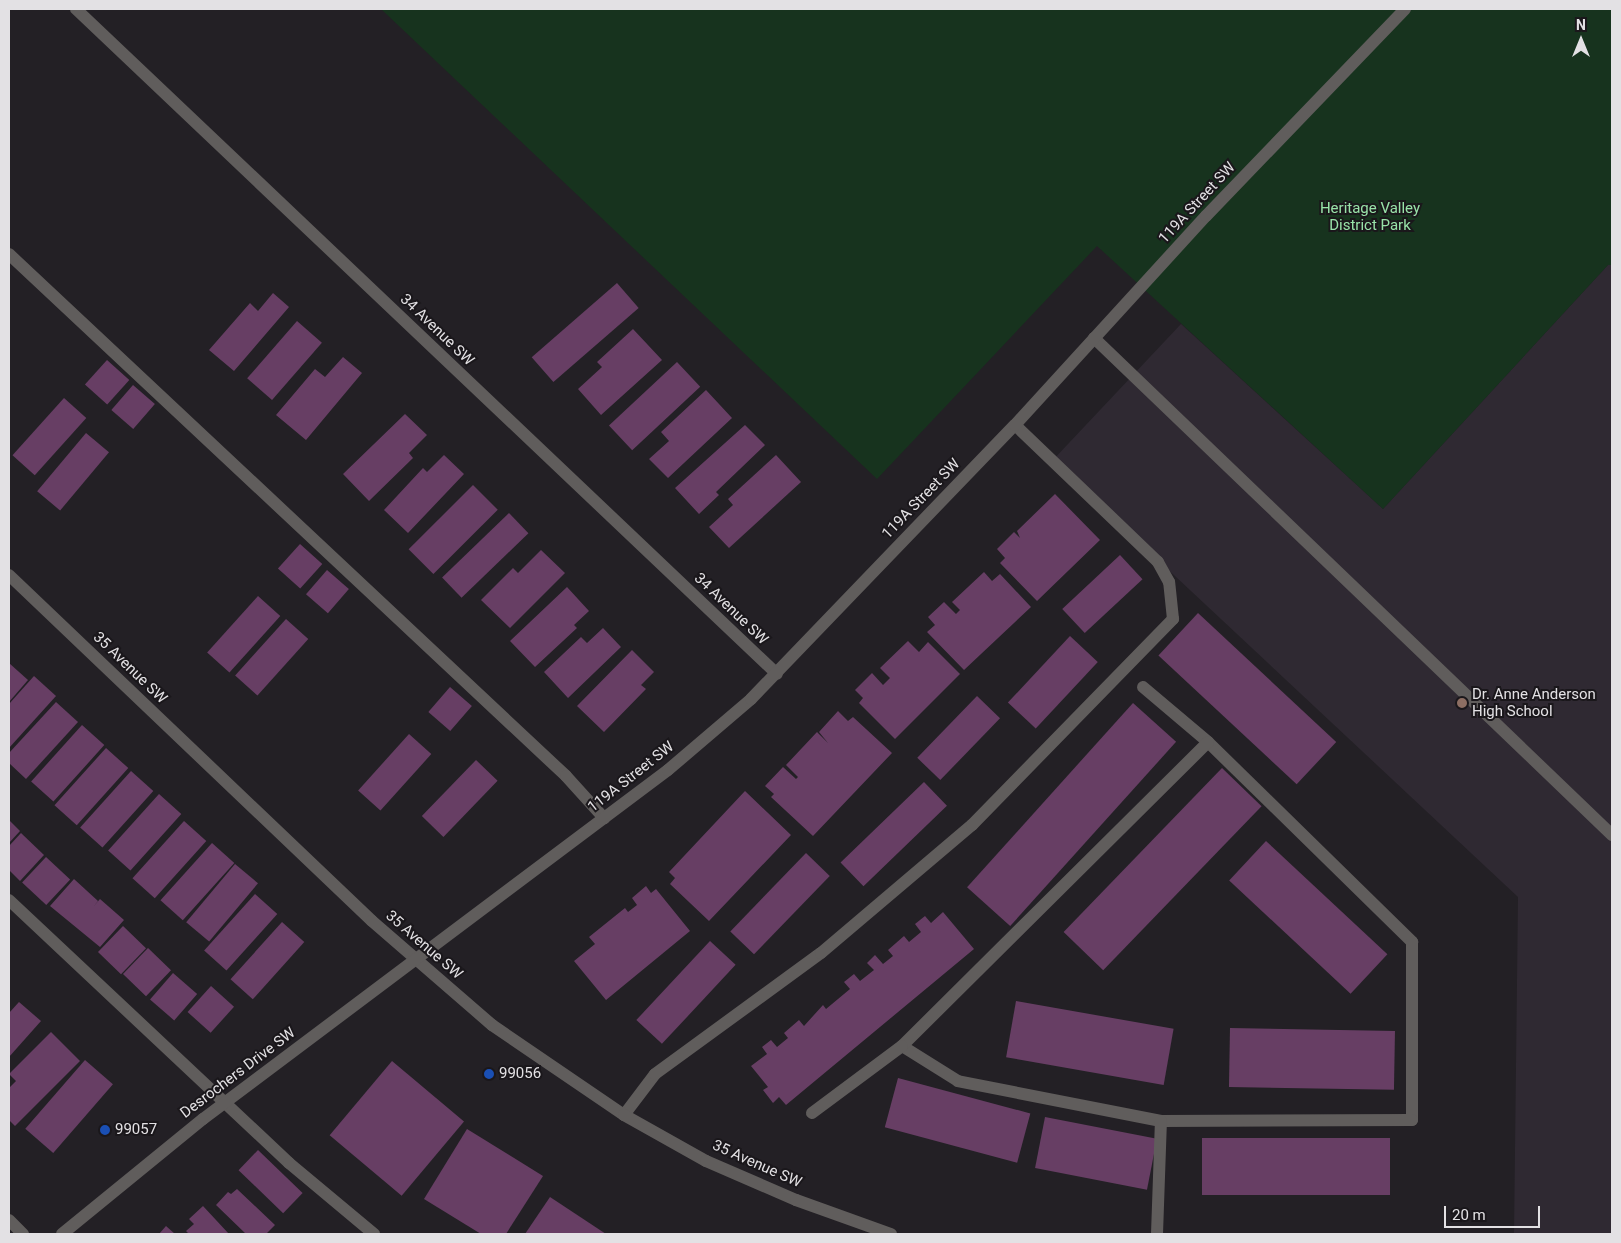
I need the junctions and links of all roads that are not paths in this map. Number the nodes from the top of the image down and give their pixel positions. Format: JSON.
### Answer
{"nodes":[{"id":1,"x":76,"y":9,"type":"edge"},
{"id":2,"x":1404,"y":9,"type":"edge"},
{"id":3,"x":9,"y":254,"type":"edge"},
{"id":4,"x":1094,"y":338,"type":"junction"},
{"id":5,"x":1015,"y":424,"type":"junction"},
{"id":6,"x":9,"y":575,"type":"edge"},
{"id":7,"x":777,"y":674,"type":"junction"},
{"id":8,"x":1143,"y":687,"type":"dead end"},
{"id":9,"x":1208,"y":742,"type":"junction"},
{"id":10,"x":604,"y":818,"type":"junction"},
{"id":11,"x":1612,"y":835,"type":"edge"},
{"id":12,"x":9,"y":900,"type":"edge"},
{"id":13,"x":414,"y":959,"type":"junction"},
{"id":14,"x":902,"y":1046,"type":"junction"},
{"id":15,"x":227,"y":1103,"type":"junction"},
{"id":16,"x":812,"y":1113,"type":"dead end"},
{"id":17,"x":624,"y":1114,"type":"junction"},
{"id":18,"x":1161,"y":1122,"type":"junction"},
{"id":19,"x":9,"y":1220,"type":"edge"},
{"id":20,"x":23,"y":1234,"type":"edge"},
{"id":21,"x":62,"y":1234,"type":"edge"},
{"id":22,"x":374,"y":1234,"type":"edge"},
{"id":23,"x":891,"y":1234,"type":"edge"},
{"id":24,"x":1157,"y":1234,"type":"edge"}],
"edges":[{"from":1,"to":7,"type":"street","name":"34 Avenue SW"},
{"from":2,"to":4,"type":"street","name":"119A Street SW"},
{"from":3,"to":10,"type":"street"},
{"from":4,"to":5,"type":"street","name":"119A Street SW"},
{"from":4,"to":11,"type":"street"},
{"from":5,"to":7,"type":"street","name":"119A Street SW"},
{"from":5,"to":17,"type":"street"},
{"from":6,"to":13,"type":"street","name":"35 Avenue SW"},
{"from":7,"to":10,"type":"street","name":"119A Street SW"},
{"from":8,"to":9,"type":"street"},
{"from":9,"to":14,"type":"street"},
{"from":9,"to":18,"type":"street"},
{"from":10,"to":13,"type":"street","name":"119A Street SW"},
{"from":12,"to":15,"type":"street"},
{"from":13,"to":15,"type":"street","name":"Desrochers Drive SW"},
{"from":13,"to":17,"type":"street","name":"35 Avenue SW"},
{"from":14,"to":16,"type":"street"},
{"from":14,"to":18,"type":"street"},
{"from":15,"to":21,"type":"street","name":"Desrochers Drive SW"},
{"from":15,"to":22,"type":"street"},
{"from":17,"to":23,"type":"street","name":"35 Avenue SW"},
{"from":18,"to":24,"type":"street"},
{"from":19,"to":20,"type":"street"}]}
